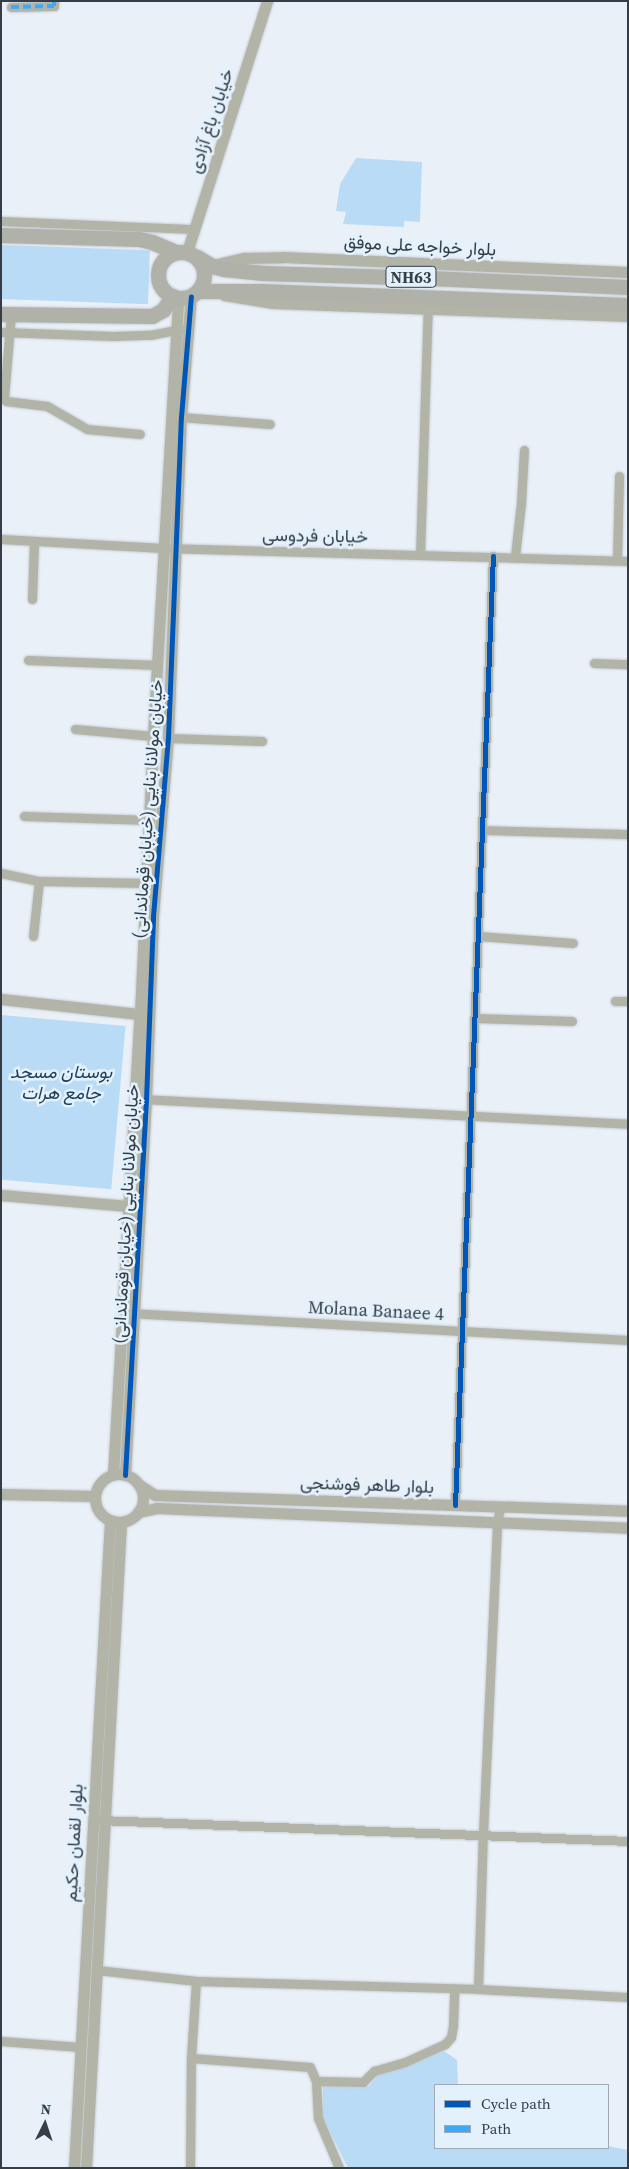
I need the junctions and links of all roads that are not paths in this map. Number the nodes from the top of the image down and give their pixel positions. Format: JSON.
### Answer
{"nodes":[{"id":1,"x":54,"y":1,"type":"edge"},
{"id":2,"x":267,"y":1,"type":"edge"},
{"id":3,"x":11,"y":7,"type":"dead end"},
{"id":4,"x":1,"y":221,"type":"edge"},
{"id":5,"x":195,"y":230,"type":"junction"},
{"id":6,"x":1,"y":235,"type":"edge"},
{"id":7,"x":187,"y":254,"type":"junction"},
{"id":8,"x":624,"y":279,"type":"edge"},
{"id":9,"x":190,"y":295,"type":"junction"},
{"id":10,"x":428,"y":303,"type":"junction"},
{"id":11,"x":625,"y":309,"type":"edge"},
{"id":12,"x":6,"y":314,"type":"edge"},
{"id":13,"x":190,"y":326,"type":"junction"},
{"id":14,"x":176,"y":331,"type":"junction"},
{"id":15,"x":6,"y":332,"type":"edge"},
{"id":16,"x":181,"y":417,"type":"junction"},
{"id":17,"x":270,"y":424,"type":"dead end"},
{"id":18,"x":140,"y":434,"type":"dead end"},
{"id":19,"x":524,"y":450,"type":"dead end"},
{"id":20,"x":619,"y":476,"type":"dead end"},
{"id":21,"x":1,"y":539,"type":"edge"},
{"id":22,"x":34,"y":541,"type":"junction"},
{"id":23,"x":163,"y":548,"type":"junction"},
{"id":24,"x":177,"y":548,"type":"junction"},
{"id":25,"x":420,"y":555,"type":"junction"},
{"id":26,"x":493,"y":556,"type":"junction"},
{"id":27,"x":514,"y":556,"type":"junction"},
{"id":28,"x":617,"y":560,"type":"junction"},
{"id":29,"x":628,"y":561,"type":"edge"},
{"id":30,"x":32,"y":599,"type":"dead end"},
{"id":31,"x":28,"y":660,"type":"dead end"},
{"id":32,"x":594,"y":663,"type":"dead end"},
{"id":33,"x":628,"y":664,"type":"edge"},
{"id":34,"x":158,"y":666,"type":"junction"},
{"id":35,"x":76,"y":728,"type":"dead end"},
{"id":36,"x":153,"y":736,"type":"junction"},
{"id":37,"x":168,"y":738,"type":"junction"},
{"id":38,"x":262,"y":741,"type":"dead end"},
{"id":39,"x":24,"y":816,"type":"dead end"},
{"id":40,"x":150,"y":820,"type":"junction"},
{"id":41,"x":482,"y":830,"type":"junction"},
{"id":42,"x":628,"y":834,"type":"edge"},
{"id":43,"x":1,"y":874,"type":"edge"},
{"id":44,"x":39,"y":881,"type":"junction"},
{"id":45,"x":147,"y":883,"type":"junction"},
{"id":46,"x":33,"y":936,"type":"dead end"},
{"id":47,"x":478,"y":936,"type":"junction"},
{"id":48,"x":573,"y":943,"type":"dead end"},
{"id":49,"x":1,"y":999,"type":"edge"},
{"id":50,"x":615,"y":1001,"type":"dead end"},
{"id":51,"x":628,"y":1001,"type":"edge"},
{"id":52,"x":145,"y":1014,"type":"junction"},
{"id":53,"x":474,"y":1018,"type":"junction"},
{"id":54,"x":572,"y":1020,"type":"dead end"},
{"id":55,"x":134,"y":1097,"type":"junction"},
{"id":56,"x":146,"y":1100,"type":"junction"},
{"id":57,"x":470,"y":1115,"type":"junction"},
{"id":58,"x":628,"y":1124,"type":"edge"},
{"id":59,"x":1,"y":1196,"type":"edge"},
{"id":60,"x":129,"y":1206,"type":"junction"},
{"id":61,"x":129,"y":1313,"type":"junction"},
{"id":62,"x":461,"y":1332,"type":"junction"},
{"id":63,"x":628,"y":1340,"type":"edge"},
{"id":64,"x":113,"y":1474,"type":"junction"},
{"id":65,"x":126,"y":1475,"type":"junction"},
{"id":66,"x":138,"y":1484,"type":"junction"},
{"id":67,"x":1,"y":1494,"type":"edge"},
{"id":68,"x":94,"y":1496,"type":"junction"},
{"id":69,"x":455,"y":1505,"type":"junction"},
{"id":70,"x":500,"y":1507,"type":"junction"},
{"id":71,"x":628,"y":1511,"type":"edge"},
{"id":72,"x":138,"y":1512,"type":"junction"},
{"id":73,"x":116,"y":1521,"type":"junction"},
{"id":74,"x":496,"y":1524,"type":"junction"},
{"id":75,"x":628,"y":1528,"type":"edge"},
{"id":76,"x":99,"y":1820,"type":"junction"},
{"id":77,"x":483,"y":1834,"type":"junction"},
{"id":78,"x":628,"y":1841,"type":"edge"},
{"id":79,"x":97,"y":1970,"type":"junction"},
{"id":80,"x":196,"y":1981,"type":"junction"},
{"id":81,"x":454,"y":1989,"type":"junction"},
{"id":82,"x":478,"y":1989,"type":"junction"},
{"id":83,"x":628,"y":1997,"type":"edge"},
{"id":84,"x":1,"y":2041,"type":"edge"},
{"id":85,"x":80,"y":2047,"type":"junction"},
{"id":86,"x":191,"y":2058,"type":"junction"},
{"id":87,"x":316,"y":2081,"type":"junction"},
{"id":88,"x":74,"y":2168,"type":"edge"},
{"id":89,"x":86,"y":2168,"type":"edge"},
{"id":90,"x":190,"y":2168,"type":"edge"},
{"id":91,"x":339,"y":2168,"type":"edge"}],
"edges":[{"from":1,"to":3,"type":"street"},
{"from":2,"to":5,"type":"street","name":"خیابان باغ آزادی"},
{"from":4,"to":5,"type":"street"},
{"from":5,"to":7,"type":"street","name":"خیابان باغ آزادی"},
{"from":6,"to":7,"type":"highway","number":"NH63"},
{"from":7,"to":8,"type":"highway","number":"NH63"},
{"from":7,"to":9,"type":"highway"},
{"from":7,"to":9,"type":"highway"},
{"from":8,"to":11,"type":"highway"},
{"from":9,"to":10,"type":"highway","number":"NH63"},
{"from":9,"to":12,"type":"highway"},
{"from":9,"to":13,"type":"street","name":"خیابان مولانا بنایی (خیابان قوماندانی)"},
{"from":9,"to":14,"type":"street","name":"خیابان مولانا بنایی (خیابان قوماندانی)"},
{"from":10,"to":11,"type":"highway","number":"NH63"},
{"from":10,"to":25,"type":"street"},
{"from":12,"to":15,"type":"street"},
{"from":13,"to":14,"type":"street"},
{"from":13,"to":16,"type":"street","name":"خیابان مولانا بنایی (خیابان قوماندانی)"},
{"from":14,"to":15,"type":"street"},
{"from":14,"to":23,"type":"street","name":"خیابان مولانا بنایی (خیابان قوماندانی)"},
{"from":15,"to":18,"type":"street"},
{"from":16,"to":17,"type":"street"},
{"from":16,"to":24,"type":"street","name":"خیابان مولانا بنایی (خیابان قوماندانی)"},
{"from":19,"to":27,"type":"street"},
{"from":20,"to":28,"type":"street"},
{"from":21,"to":22,"type":"street","name":"خیابان فردوسی"},
{"from":22,"to":23,"type":"street","name":"خیابان فردوسی"},
{"from":22,"to":30,"type":"street"},
{"from":23,"to":24,"type":"street","name":"خیابان فردوسی"},
{"from":23,"to":34,"type":"street","name":"خیابان مولانا بنایی (خیابان قوماندانی)"},
{"from":24,"to":25,"type":"street","name":"خیابان فردوسی"},
{"from":24,"to":37,"type":"street","name":"خیابان مولانا بنایی (خیابان قوماندانی)"},
{"from":25,"to":26,"type":"street","name":"خیابان فردوسی"},
{"from":26,"to":27,"type":"street","name":"خیابان فردوسی"},
{"from":26,"to":41,"type":"street"},
{"from":27,"to":28,"type":"street","name":"خیابان فردوسی"},
{"from":28,"to":29,"type":"street","name":"خیابان فردوسی"},
{"from":31,"to":34,"type":"street"},
{"from":32,"to":33,"type":"street"},
{"from":34,"to":36,"type":"street","name":"خیابان مولانا بنایی (خیابان قوماندانی)"},
{"from":35,"to":36,"type":"street"},
{"from":36,"to":40,"type":"street","name":"خیابان مولانا بنایی (خیابان قوماندانی)"},
{"from":37,"to":38,"type":"street"},
{"from":37,"to":52,"type":"street","name":"خیابان مولانا بنایی (خیابان قوماندانی)"},
{"from":39,"to":40,"type":"street"},
{"from":40,"to":45,"type":"street","name":"خیابان مولانا بنایی (خیابان قوماندانی)"},
{"from":41,"to":42,"type":"street"},
{"from":41,"to":47,"type":"street"},
{"from":43,"to":44,"type":"street"},
{"from":44,"to":45,"type":"street"},
{"from":44,"to":46,"type":"street"},
{"from":45,"to":52,"type":"street","name":"خیابان مولانا بنایی (خیابان قوماندانی)"},
{"from":47,"to":48,"type":"street"},
{"from":47,"to":53,"type":"street"},
{"from":49,"to":52,"type":"street"},
{"from":50,"to":51,"type":"street"},
{"from":52,"to":55,"type":"street","name":"خیابان مولانا بنایی (خیابان قوماندانی)"},
{"from":52,"to":56,"type":"street","name":"خیابان مولانا بنایی (خیابان قوماندانی)"},
{"from":53,"to":54,"type":"street"},
{"from":53,"to":57,"type":"street"},
{"from":55,"to":56,"type":"street"},
{"from":55,"to":60,"type":"street","name":"خیابان مولانا بنایی (خیابان قوماندانی)"},
{"from":56,"to":57,"type":"street"},
{"from":56,"to":61,"type":"street","name":"خیابان مولانا بنایی (خیابان قوماندانی)"},
{"from":57,"to":58,"type":"street"},
{"from":57,"to":62,"type":"street"},
{"from":59,"to":60,"type":"street"},
{"from":60,"to":61,"type":"street","name":"خیابان مولانا بنایی (خیابان قوماندانی)"},
{"from":61,"to":62,"type":"street","name":"Molana Banaee 4"},
{"from":61,"to":64,"type":"street","name":"خیابان مولانا بنایی (خیابان قوماندانی)"},
{"from":61,"to":65,"type":"street","name":"خیابان مولانا بنایی (خیابان قوماندانی)"},
{"from":62,"to":63,"type":"street","name":"Molana Banaee 4"},
{"from":62,"to":69,"type":"street"},
{"from":64,"to":65,"type":"street"},
{"from":64,"to":68,"type":"street"},
{"from":65,"to":66,"type":"street"},
{"from":66,"to":69,"type":"street","name":"بلوار طاهر فوشنجی"},
{"from":66,"to":72,"type":"street"},
{"from":67,"to":68,"type":"street"},
{"from":68,"to":73,"type":"street"},
{"from":69,"to":70,"type":"street","name":"بلوار طاهر فوشنجی"},
{"from":70,"to":71,"type":"street","name":"بلوار طاهر فوشنجی"},
{"from":70,"to":74,"type":"street"},
{"from":72,"to":73,"type":"street"},
{"from":72,"to":74,"type":"street","name":"بلوار طاهر فوشنجی"},
{"from":73,"to":76,"type":"street","name":"بلوار لقمان حکیم"},
{"from":74,"to":75,"type":"street","name":"بلوار طاهر فوشنجی"},
{"from":74,"to":77,"type":"street"},
{"from":76,"to":77,"type":"street"},
{"from":76,"to":79,"type":"street","name":"بلوار لقمان حکیم"},
{"from":76,"to":85,"type":"street","name":"بلوار لقمان حکیم"},
{"from":77,"to":78,"type":"street"},
{"from":77,"to":82,"type":"street"},
{"from":79,"to":80,"type":"street"},
{"from":79,"to":89,"type":"street","name":"بلوار لقمان حکیم"},
{"from":80,"to":81,"type":"street"},
{"from":80,"to":86,"type":"street"},
{"from":81,"to":82,"type":"street"},
{"from":81,"to":87,"type":"street"},
{"from":82,"to":83,"type":"street"},
{"from":84,"to":85,"type":"street"},
{"from":85,"to":88,"type":"street","name":"بلوار لقمان حکیم"},
{"from":86,"to":87,"type":"street"},
{"from":86,"to":90,"type":"street"},
{"from":87,"to":91,"type":"street"}]}
